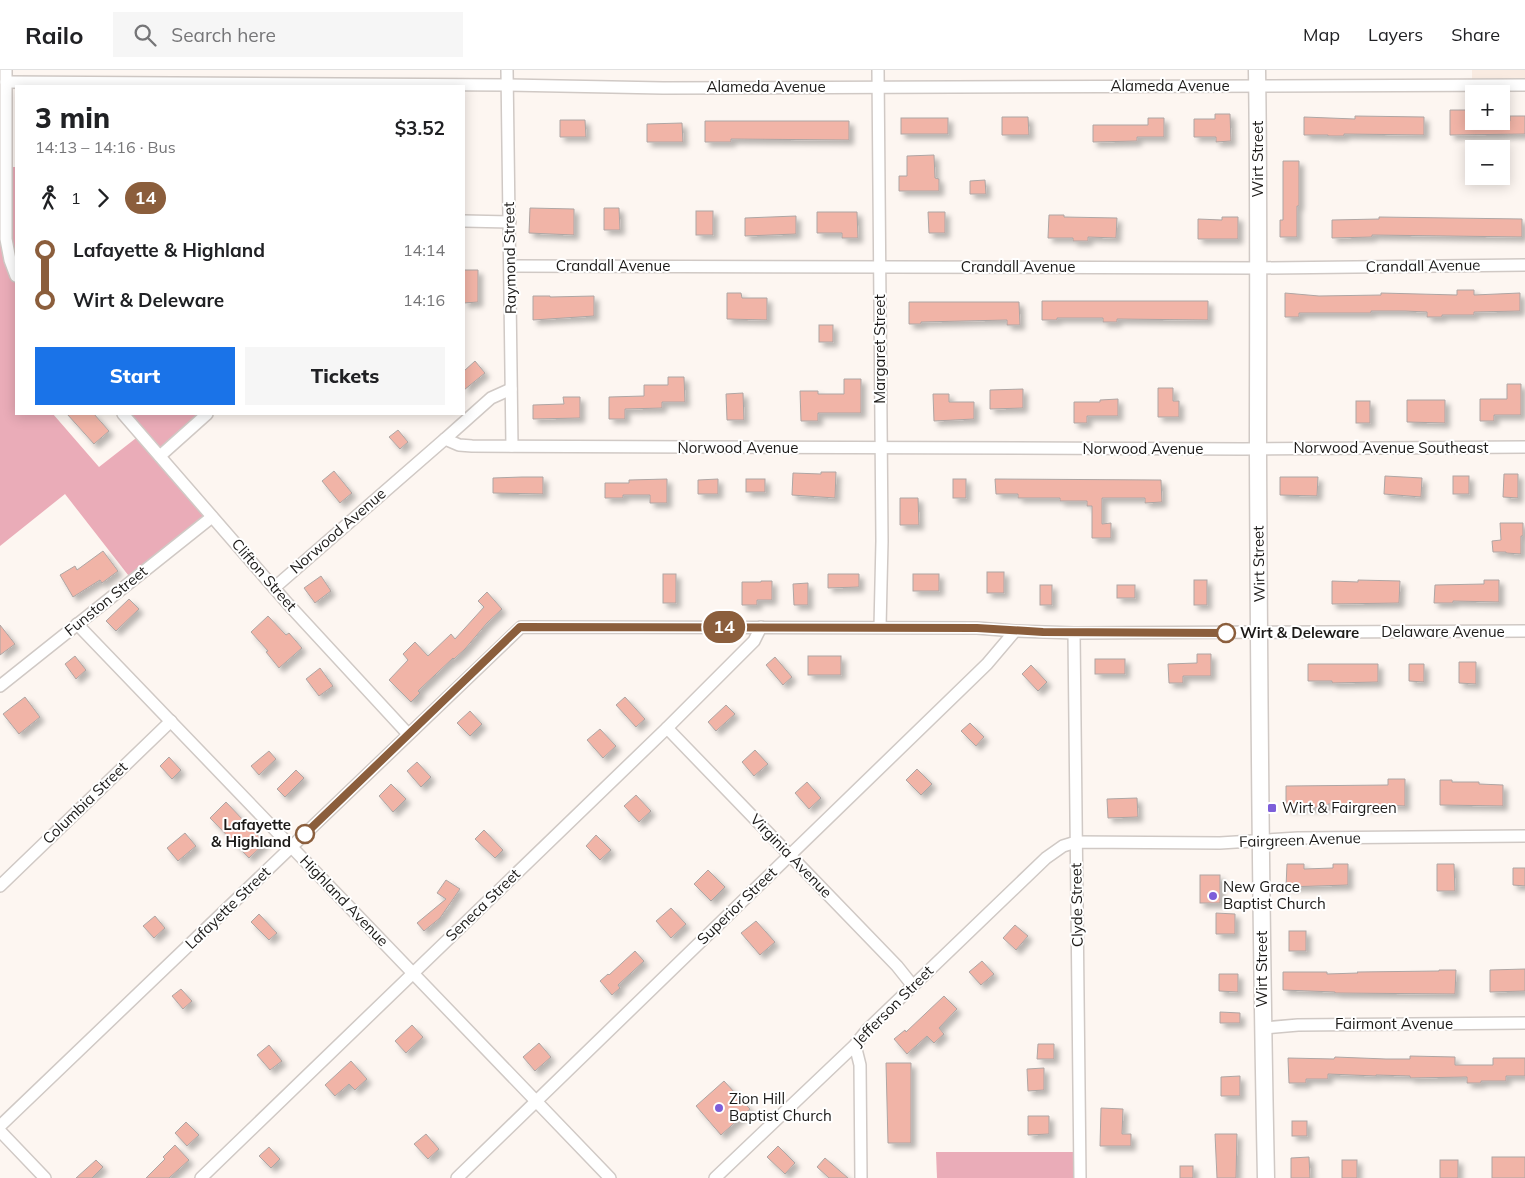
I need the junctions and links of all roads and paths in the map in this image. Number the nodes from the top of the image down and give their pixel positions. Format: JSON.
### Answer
{"nodes":[{"id":1,"x":6,"y":70,"type":"edge"},
{"id":2,"x":507,"y":70,"type":"edge"},
{"id":3,"x":878,"y":70,"type":"edge"},
{"id":4,"x":1258,"y":70,"type":"edge"},
{"id":5,"x":6,"y":82,"type":"junction"},
{"id":6,"x":507,"y":85,"type":"junction"},
{"id":7,"x":1525,"y":85,"type":"edge"},
{"id":8,"x":878,"y":86,"type":"junction"},
{"id":9,"x":1258,"y":87,"type":"junction"},
{"id":10,"x":465,"y":221,"type":"edge"},
{"id":11,"x":510,"y":222,"type":"junction"},
{"id":12,"x":3,"y":241,"type":"edge"},
{"id":13,"x":1525,"y":265,"type":"edge"},
{"id":14,"x":510,"y":266,"type":"junction"},
{"id":15,"x":880,"y":266,"type":"junction"},
{"id":16,"x":1259,"y":268,"type":"junction"},
{"id":17,"x":15,"y":273,"type":"edge"},
{"id":18,"x":511,"y":389,"type":"junction"},
{"id":19,"x":124,"y":415,"type":"edge"},
{"id":20,"x":206,"y":415,"type":"edge"},
{"id":21,"x":445,"y":439,"type":"junction"},
{"id":22,"x":512,"y":446,"type":"junction"},
{"id":23,"x":1525,"y":447,"type":"edge"},
{"id":24,"x":880,"y":448,"type":"junction"},
{"id":25,"x":1258,"y":449,"type":"junction"},
{"id":26,"x":160,"y":456,"type":"junction"},
{"id":27,"x":212,"y":517,"type":"junction"},
{"id":28,"x":274,"y":588,"type":"junction"},
{"id":29,"x":77,"y":624,"type":"junction"},
{"id":30,"x":520,"y":627,"type":"joint"},
{"id":31,"x":761,"y":627,"type":"junction"},
{"id":32,"x":880,"y":627,"type":"junction"},
{"id":33,"x":1015,"y":631,"type":"junction"},
{"id":34,"x":1525,"y":631,"type":"edge"},
{"id":35,"x":1074,"y":633,"type":"junction"},
{"id":36,"x":1260,"y":633,"type":"junction"},
{"id":37,"x":0,"y":686,"type":"edge"},
{"id":38,"x":171,"y":721,"type":"junction"},
{"id":39,"x":667,"y":728,"type":"junction"},
{"id":40,"x":408,"y":734,"type":"junction"},
{"id":41,"x":1525,"y":836,"type":"edge"},
{"id":42,"x":1261,"y":840,"type":"junction"},
{"id":43,"x":1076,"y":842,"type":"junction"},
{"id":44,"x":292,"y":847,"type":"junction"},
{"id":45,"x":790,"y":855,"type":"junction"},
{"id":46,"x":0,"y":886,"type":"edge"},
{"id":47,"x":413,"y":973,"type":"junction"},
{"id":48,"x":913,"y":986,"type":"junction"},
{"id":49,"x":1525,"y":1023,"type":"edge"},
{"id":50,"x":1263,"y":1028,"type":"junction"},
{"id":51,"x":855,"y":1045,"type":"junction"},
{"id":52,"x":536,"y":1102,"type":"junction"},
{"id":53,"x":0,"y":1126,"type":"edge"},
{"id":54,"x":0,"y":1131,"type":"edge"},
{"id":55,"x":45,"y":1178,"type":"edge"},
{"id":56,"x":200,"y":1178,"type":"edge"},
{"id":57,"x":457,"y":1178,"type":"edge"},
{"id":58,"x":610,"y":1178,"type":"edge"},
{"id":59,"x":715,"y":1178,"type":"edge"},
{"id":60,"x":861,"y":1178,"type":"edge"},
{"id":61,"x":1080,"y":1178,"type":"edge"},
{"id":62,"x":1266,"y":1178,"type":"edge"}],
"edges":[{"from":1,"to":5,"type":"street"},
{"from":2,"to":6,"type":"street","name":"Raymond Street"},
{"from":3,"to":8,"type":"street","name":"Margaret Street"},
{"from":4,"to":9,"type":"main road","name":"Wirt Street"},
{"from":5,"to":6,"type":"street","name":"Alameda Avenue"},
{"from":5,"to":12,"type":"street"},
{"from":6,"to":8,"type":"street","name":"Alameda Avenue"},
{"from":6,"to":11,"type":"street","name":"Raymond Street"},
{"from":7,"to":9,"type":"street","name":"Alameda Avenue"},
{"from":8,"to":9,"type":"street","name":"Alameda Avenue"},
{"from":8,"to":15,"type":"street","name":"Margaret Street"},
{"from":9,"to":16,"type":"main road","name":"Wirt Street"},
{"from":10,"to":11,"type":"street"},
{"from":11,"to":14,"type":"street","name":"Raymond Street"},
{"from":12,"to":17,"type":"street"},
{"from":13,"to":16,"type":"street","name":"Crandall Avenue"},
{"from":14,"to":15,"type":"street","name":"Crandall Avenue"},
{"from":14,"to":18,"type":"street","name":"Raymond Street"},
{"from":15,"to":16,"type":"street","name":"Crandall Avenue"},
{"from":15,"to":24,"type":"street","name":"Margaret Street"},
{"from":16,"to":25,"type":"main road","name":"Wirt Street"},
{"from":18,"to":21,"type":"street"},
{"from":18,"to":22,"type":"street","name":"Raymond Street"},
{"from":19,"to":26,"type":"street","name":"Clifton Street"},
{"from":20,"to":26,"type":"street"},
{"from":21,"to":22,"type":"street","name":"Norwood Avenue"},
{"from":21,"to":28,"type":"street","name":"Norwood Avenue"},
{"from":22,"to":24,"type":"street","name":"Norwood Avenue"},
{"from":23,"to":25,"type":"street","name":"Norwood Avenue Southeast"},
{"from":24,"to":25,"type":"street","name":"Norwood Avenue"},
{"from":24,"to":32,"type":"street","name":"Margaret Street"},
{"from":25,"to":36,"type":"main road","name":"Wirt Street"},
{"from":26,"to":27,"type":"street","name":"Clifton Street"},
{"from":27,"to":28,"type":"street","name":"Clifton Street"},
{"from":27,"to":29,"type":"street","name":"Funston Street"},
{"from":28,"to":40,"type":"street","name":"Clifton Street"},
{"from":29,"to":37,"type":"street","name":"Funston Street"},
{"from":29,"to":38,"type":"street","name":"Highland Avenue"},
{"from":30,"to":31,"type":"street","name":"Delaware Avenue"},
{"from":30,"to":40,"type":"street","name":"Lafayette Street"},
{"from":31,"to":32,"type":"street","name":"Delaware Avenue"},
{"from":31,"to":39,"type":"street","name":"Seneca Street"},
{"from":32,"to":33,"type":"street","name":"Delaware Avenue"},
{"from":33,"to":35,"type":"street","name":"Delaware Avenue"},
{"from":33,"to":45,"type":"street","name":"Superior Street"},
{"from":34,"to":36,"type":"street","name":"Delaware Avenue"},
{"from":35,"to":36,"type":"street","name":"Delaware Avenue"},
{"from":35,"to":43,"type":"street","name":"Clyde Street"},
{"from":36,"to":42,"type":"main road","name":"Wirt Street"},
{"from":38,"to":44,"type":"street","name":"Highland Avenue"},
{"from":38,"to":46,"type":"street","name":"Columbia Street"},
{"from":39,"to":45,"type":"street","name":"Virginia Avenue"},
{"from":39,"to":47,"type":"street","name":"Seneca Street"},
{"from":40,"to":44,"type":"street","name":"Lafayette Street"},
{"from":41,"to":42,"type":"street","name":"Fairgreen Avenue"},
{"from":42,"to":43,"type":"street","name":"Fairgreen Avenue"},
{"from":42,"to":50,"type":"main road","name":"Wirt Street"},
{"from":43,"to":48,"type":"street","name":"Jefferson Street"},
{"from":43,"to":61,"type":"street","name":"Clyde Street"},
{"from":44,"to":47,"type":"street","name":"Highland Avenue"},
{"from":44,"to":53,"type":"street","name":"Lafayette Street"},
{"from":45,"to":48,"type":"street","name":"Virginia Avenue"},
{"from":45,"to":52,"type":"street","name":"Superior Street"},
{"from":47,"to":52,"type":"street","name":"Highland Avenue"},
{"from":47,"to":56,"type":"street","name":"Seneca Street"},
{"from":48,"to":51,"type":"street","name":"Jefferson Street"},
{"from":49,"to":50,"type":"street","name":"Fairmont Avenue"},
{"from":50,"to":62,"type":"main road","name":"Wirt Street"},
{"from":51,"to":59,"type":"street","name":"Jefferson Street"},
{"from":51,"to":60,"type":"street"},
{"from":52,"to":57,"type":"street","name":"Superior Street"},
{"from":52,"to":58,"type":"street","name":"Highland Avenue"},
{"from":54,"to":55,"type":"street"}]}
